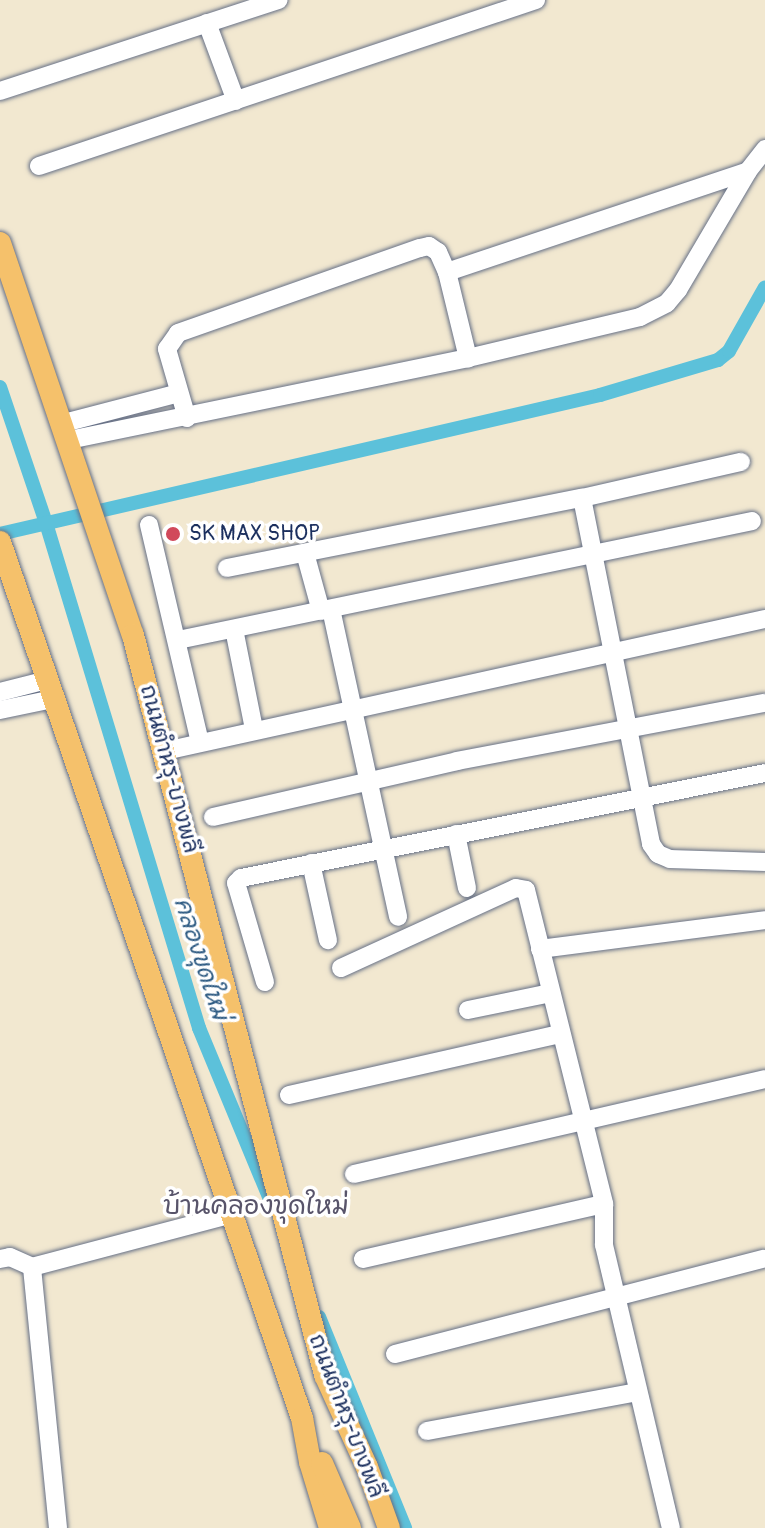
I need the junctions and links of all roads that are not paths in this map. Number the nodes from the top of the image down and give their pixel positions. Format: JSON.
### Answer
{"nodes":[{"id":1,"x":278,"y":0,"type":"edge"},
{"id":2,"x":536,"y":0,"type":"edge"},
{"id":3,"x":207,"y":23,"type":"junction"},
{"id":4,"x":0,"y":91,"type":"edge"},
{"id":5,"x":236,"y":101,"type":"junction"},
{"id":6,"x":765,"y":149,"type":"edge"},
{"id":7,"x":39,"y":166,"type":"dead end"},
{"id":8,"x":748,"y":171,"type":"junction"},
{"id":9,"x":0,"y":243,"type":"edge"},
{"id":10,"x":447,"y":272,"type":"junction"},
{"id":11,"x":468,"y":358,"type":"junction"},
{"id":12,"x":179,"y":393,"type":"junction"},
{"id":13,"x":187,"y":418,"type":"junction"},
{"id":14,"x":66,"y":432,"type":"junction"},
{"id":15,"x":741,"y":462,"type":"dead end"},
{"id":16,"x":582,"y":498,"type":"junction"},
{"id":17,"x":752,"y":521,"type":"dead end"},
{"id":18,"x":149,"y":525,"type":"dead end"},
{"id":19,"x":4,"y":552,"type":"edge"},
{"id":20,"x":305,"y":553,"type":"junction"},
{"id":21,"x":594,"y":554,"type":"junction"},
{"id":22,"x":227,"y":568,"type":"dead end"},
{"id":23,"x":326,"y":610,"type":"junction"},
{"id":24,"x":765,"y":619,"type":"edge"},
{"id":25,"x":234,"y":629,"type":"junction"},
{"id":26,"x":178,"y":640,"type":"junction"},
{"id":27,"x":612,"y":652,"type":"junction"},
{"id":28,"x":50,"y":690,"type":"junction"},
{"id":29,"x":0,"y":692,"type":"edge"},
{"id":30,"x":765,"y":703,"type":"edge"},
{"id":31,"x":352,"y":707,"type":"junction"},
{"id":32,"x":0,"y":710,"type":"edge"},
{"id":33,"x":254,"y":729,"type":"junction"},
{"id":34,"x":628,"y":729,"type":"junction"},
{"id":35,"x":200,"y":742,"type":"junction"},
{"id":36,"x":165,"y":751,"type":"junction"},
{"id":37,"x":765,"y":773,"type":"edge"},
{"id":38,"x":368,"y":781,"type":"junction"},
{"id":39,"x":641,"y":796,"type":"junction"},
{"id":40,"x":213,"y":817,"type":"dead end"},
{"id":41,"x":456,"y":834,"type":"junction"},
{"id":42,"x":383,"y":849,"type":"junction"},
{"id":43,"x":765,"y":862,"type":"edge"},
{"id":44,"x":311,"y":863,"type":"junction"},
{"id":45,"x":467,"y":888,"type":"dead end"},
{"id":46,"x":398,"y":917,"type":"dead end"},
{"id":47,"x":765,"y":920,"type":"edge"},
{"id":48,"x":328,"y":940,"type":"dead end"},
{"id":49,"x":540,"y":949,"type":"junction"},
{"id":50,"x":341,"y":968,"type":"dead end"},
{"id":51,"x":265,"y":982,"type":"dead end"},
{"id":52,"x":551,"y":993,"type":"junction"},
{"id":53,"x":468,"y":1010,"type":"dead end"},
{"id":54,"x":560,"y":1034,"type":"junction"},
{"id":55,"x":765,"y":1079,"type":"edge"},
{"id":56,"x":289,"y":1095,"type":"dead end"},
{"id":57,"x":585,"y":1122,"type":"junction"},
{"id":58,"x":354,"y":1174,"type":"dead end"},
{"id":59,"x":604,"y":1204,"type":"junction"},
{"id":60,"x":229,"y":1215,"type":"junction"},
{"id":61,"x":0,"y":1259,"type":"edge"},
{"id":62,"x":363,"y":1259,"type":"dead end"},
{"id":63,"x":763,"y":1259,"type":"dead end"},
{"id":64,"x":32,"y":1267,"type":"junction"},
{"id":65,"x":617,"y":1298,"type":"junction"},
{"id":66,"x":395,"y":1354,"type":"dead end"},
{"id":67,"x":325,"y":1375,"type":"junction"},
{"id":68,"x":637,"y":1392,"type":"junction"},
{"id":69,"x":427,"y":1431,"type":"dead end"},
{"id":70,"x":338,"y":1523,"type":"edge"},
{"id":71,"x":58,"y":1528,"type":"edge"},
{"id":72,"x":375,"y":1528,"type":"edge"},
{"id":73,"x":389,"y":1528,"type":"edge"},
{"id":74,"x":671,"y":1528,"type":"edge"}],
"edges":[{"from":1,"to":3,"type":"street"},
{"from":2,"to":5,"type":"street"},
{"from":3,"to":4,"type":"street"},
{"from":3,"to":5,"type":"street"},
{"from":5,"to":7,"type":"street"},
{"from":6,"to":8,"type":"street"},
{"from":8,"to":10,"type":"street"},
{"from":8,"to":11,"type":"street"},
{"from":9,"to":14,"type":"main road","name":"ถนนตำหรุ-บางพลี"},
{"from":10,"to":11,"type":"street"},
{"from":10,"to":12,"type":"street"},
{"from":11,"to":13,"type":"street"},
{"from":12,"to":13,"type":"street"},
{"from":12,"to":14,"type":"street"},
{"from":13,"to":14,"type":"street"},
{"from":14,"to":36,"type":"main road","name":"ถนนตำหรุ-บางพลี"},
{"from":15,"to":16,"type":"street"},
{"from":16,"to":20,"type":"street"},
{"from":16,"to":21,"type":"street"},
{"from":17,"to":21,"type":"street"},
{"from":18,"to":26,"type":"street"},
{"from":19,"to":28,"type":"main road","name":"ถนนตำหรุ-บางพลี"},
{"from":20,"to":22,"type":"street"},
{"from":20,"to":23,"type":"street"},
{"from":21,"to":23,"type":"street"},
{"from":21,"to":27,"type":"street"},
{"from":23,"to":25,"type":"street"},
{"from":23,"to":31,"type":"street"},
{"from":24,"to":27,"type":"street"},
{"from":25,"to":26,"type":"street"},
{"from":25,"to":33,"type":"street"},
{"from":26,"to":35,"type":"street"},
{"from":27,"to":31,"type":"street"},
{"from":27,"to":34,"type":"street"},
{"from":28,"to":29,"type":"street"},
{"from":28,"to":32,"type":"street"},
{"from":28,"to":60,"type":"main road","name":"ถนนตำหรุ-บางพลี"},
{"from":30,"to":34,"type":"street"},
{"from":31,"to":33,"type":"street"},
{"from":31,"to":38,"type":"street"},
{"from":33,"to":35,"type":"street"},
{"from":34,"to":38,"type":"street"},
{"from":34,"to":39,"type":"street"},
{"from":35,"to":36,"type":"street"},
{"from":36,"to":67,"type":"main road","name":"ถนนตำหรุ-บางพลี"},
{"from":37,"to":39,"type":"street"},
{"from":38,"to":40,"type":"street"},
{"from":38,"to":42,"type":"street"},
{"from":39,"to":41,"type":"street"},
{"from":39,"to":43,"type":"street"},
{"from":41,"to":42,"type":"street"},
{"from":41,"to":45,"type":"street"},
{"from":42,"to":44,"type":"street"},
{"from":42,"to":46,"type":"street"},
{"from":44,"to":48,"type":"street"},
{"from":44,"to":51,"type":"street"},
{"from":47,"to":49,"type":"street"},
{"from":49,"to":50,"type":"street"},
{"from":49,"to":52,"type":"street"},
{"from":52,"to":53,"type":"street"},
{"from":52,"to":54,"type":"street"},
{"from":54,"to":56,"type":"street"},
{"from":54,"to":57,"type":"street"},
{"from":55,"to":57,"type":"street"},
{"from":57,"to":58,"type":"street"},
{"from":57,"to":59,"type":"street"},
{"from":59,"to":62,"type":"street"},
{"from":59,"to":65,"type":"street"},
{"from":60,"to":64,"type":"street"},
{"from":60,"to":70,"type":"main road","name":"ถนนตำหรุ-บางพลี"},
{"from":61,"to":64,"type":"street"},
{"from":63,"to":65,"type":"street"},
{"from":64,"to":71,"type":"street"},
{"from":65,"to":66,"type":"street"},
{"from":65,"to":68,"type":"street"},
{"from":67,"to":72,"type":"main road"},
{"from":67,"to":73,"type":"main road","name":"ถนนตำหรุ-บางพลี"},
{"from":68,"to":69,"type":"street"},
{"from":68,"to":74,"type":"street"}]}
